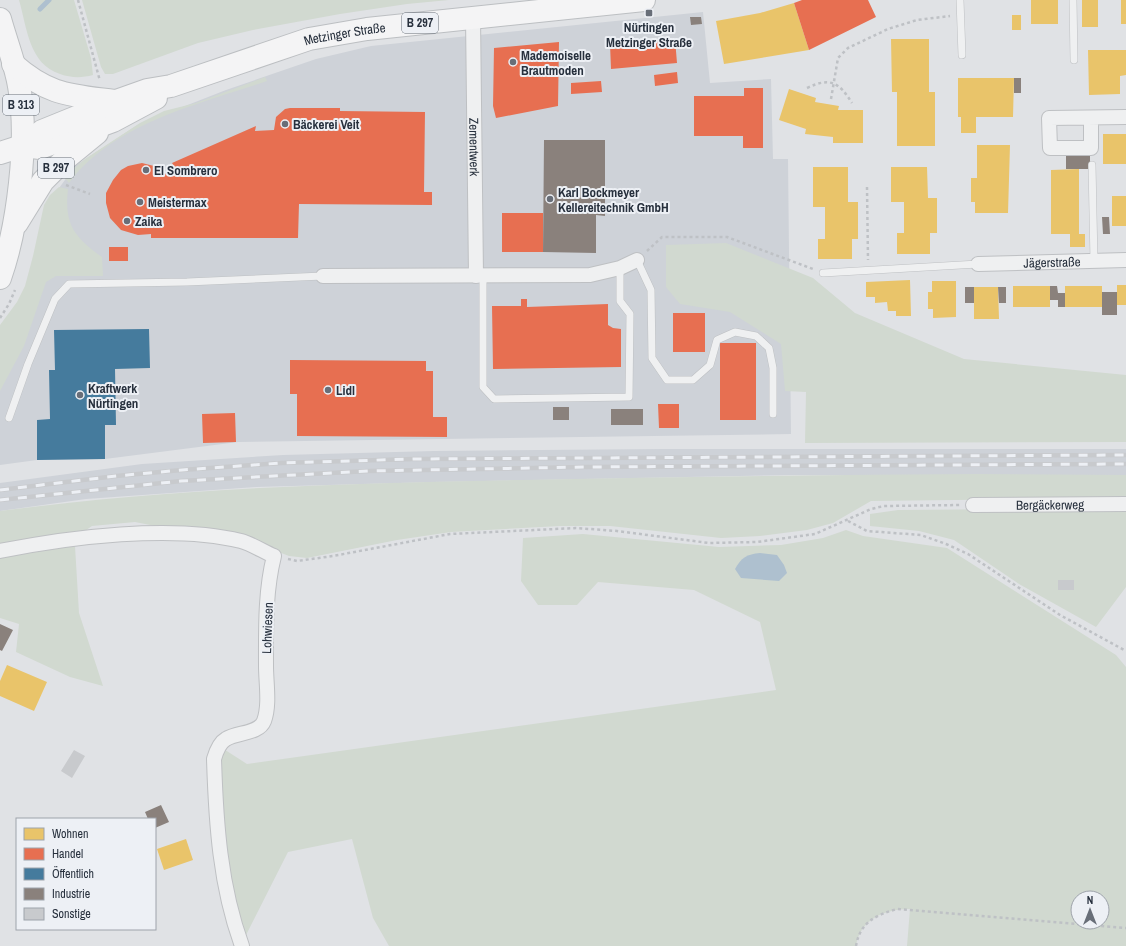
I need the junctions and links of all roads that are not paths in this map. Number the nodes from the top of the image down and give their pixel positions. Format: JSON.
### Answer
{"nodes":[{"id":1,"x":644,"y":0,"type":"edge"},
{"id":2,"x":960,"y":0,"type":"edge"},
{"id":3,"x":1073,"y":0,"type":"edge"},
{"id":4,"x":473,"y":17,"type":"junction"},
{"id":5,"x":0,"y":19,"type":"edge"},
{"id":6,"x":962,"y":55,"type":"dead end"},
{"id":7,"x":1074,"y":60,"type":"dead end"},
{"id":8,"x":13,"y":64,"type":"junction"},
{"id":9,"x":114,"y":111,"type":"junction"},
{"id":10,"x":1126,"y":117,"type":"edge"},
{"id":11,"x":1091,"y":118,"type":"dead end"},
{"id":12,"x":31,"y":147,"type":"junction"},
{"id":13,"x":0,"y":153,"type":"edge"},
{"id":14,"x":1092,"y":165,"type":"dead end"},
{"id":15,"x":14,"y":227,"type":"junction"},
{"id":16,"x":637,"y":260,"type":"joint"},
{"id":17,"x":1126,"y":260,"type":"edge"},
{"id":18,"x":1094,"y":261,"type":"junction"},
{"id":19,"x":978,"y":264,"type":"joint"},
{"id":20,"x":620,"y":268,"type":"junction"},
{"id":21,"x":823,"y":272,"type":"road end"},
{"id":22,"x":323,"y":276,"type":"joint"},
{"id":23,"x":480,"y":276,"type":"junction"},
{"id":24,"x":0,"y":278,"type":"edge"},
{"id":25,"x":773,"y":414,"type":"dead end"},
{"id":26,"x":8,"y":418,"type":"dead end"},
{"id":27,"x":1126,"y":504,"type":"edge"},
{"id":28,"x":973,"y":505,"type":"road end"},
{"id":29,"x":0,"y":551,"type":"edge"},
{"id":30,"x":242,"y":946,"type":"edge"}],
"edges":[{"from":1,"to":4,"type":"main road","name":"Metzinger Straße","number":"B 297"},
{"from":2,"to":6,"type":"lane"},
{"from":3,"to":7,"type":"lane"},
{"from":4,"to":9,"type":"main road","name":"Metzinger Straße","number":"B 297"},
{"from":4,"to":23,"type":"street","name":"Zementwerk"},
{"from":5,"to":8,"type":"main road"},
{"from":8,"to":9,"type":"main road","number":"B 297"},
{"from":8,"to":12,"type":"main road","number":"B 313"},
{"from":9,"to":12,"type":"main road","name":"Metzinger Straße","number":"B 297"},
{"from":9,"to":15,"type":"main road","number":"B 297"},
{"from":10,"to":11,"type":"street"},
{"from":12,"to":13,"type":"main road","name":"Metzinger Straße","number":"B 297"},
{"from":12,"to":15,"type":"main road","number":"B 313"},
{"from":14,"to":18,"type":"lane"},
{"from":15,"to":24,"type":"main road","number":"B 313"},
{"from":16,"to":20,"type":"street"},
{"from":16,"to":25,"type":"lane"},
{"from":17,"to":18,"type":"street","name":"Jägerstraße"},
{"from":18,"to":19,"type":"street","name":"Jägerstraße"},
{"from":19,"to":21,"type":"lane"},
{"from":20,"to":23,"type":"street"},
{"from":20,"to":23,"type":"lane"},
{"from":22,"to":23,"type":"street"},
{"from":22,"to":26,"type":"lane"},
{"from":27,"to":28,"type":"street","name":"Bergäckerweg"},
{"from":29,"to":30,"type":"street","name":"Lohwiesen"}]}
